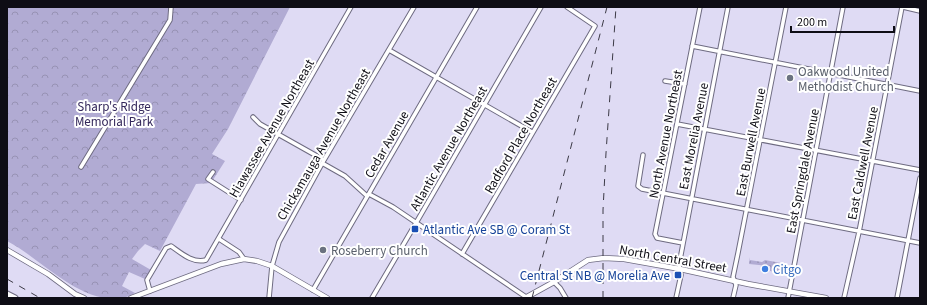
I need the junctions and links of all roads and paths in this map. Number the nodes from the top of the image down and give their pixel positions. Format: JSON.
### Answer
{"nodes":[{"id":1,"x":171,"y":7,"type":"edge"},
{"id":2,"x":351,"y":7,"type":"edge"},
{"id":3,"x":414,"y":7,"type":"edge"},
{"id":4,"x":477,"y":7,"type":"edge"},
{"id":5,"x":541,"y":7,"type":"edge"},
{"id":6,"x":567,"y":7,"type":"edge"},
{"id":7,"x":700,"y":7,"type":"edge"},
{"id":8,"x":728,"y":7,"type":"edge"},
{"id":9,"x":786,"y":7,"type":"edge"},
{"id":10,"x":843,"y":7,"type":"edge"},
{"id":11,"x":902,"y":7,"type":"edge"},
{"id":12,"x":920,"y":10,"type":"edge"},
{"id":13,"x":692,"y":46,"type":"junction"},
{"id":14,"x":389,"y":50,"type":"junction"},
{"id":15,"x":720,"y":52,"type":"junction"},
{"id":16,"x":775,"y":63,"type":"junction"},
{"id":17,"x":830,"y":73,"type":"junction"},
{"id":18,"x":436,"y":77,"type":"junction"},
{"id":19,"x":665,"y":81,"type":"dead end"},
{"id":20,"x":685,"y":84,"type":"junction"},
{"id":21,"x":887,"y":85,"type":"junction"},
{"id":22,"x":920,"y":91,"type":"edge"},
{"id":23,"x":484,"y":105,"type":"junction"},
{"id":24,"x":253,"y":117,"type":"dead end"},
{"id":25,"x":677,"y":124,"type":"junction"},
{"id":26,"x":704,"y":129,"type":"junction"},
{"id":27,"x":532,"y":132,"type":"junction"},
{"id":28,"x":279,"y":134,"type":"junction"},
{"id":29,"x":760,"y":140,"type":"junction"},
{"id":30,"x":816,"y":150,"type":"junction"},
{"id":31,"x":643,"y":155,"type":"dead end"},
{"id":32,"x":323,"y":161,"type":"junction"},
{"id":33,"x":873,"y":161,"type":"junction"},
{"id":34,"x":81,"y":167,"type":"dead end"},
{"id":35,"x":920,"y":170,"type":"edge"},
{"id":36,"x":213,"y":172,"type":"dead end"},
{"id":37,"x":920,"y":178,"type":"edge"},
{"id":38,"x":663,"y":194,"type":"junction"},
{"id":39,"x":368,"y":195,"type":"junction"},
{"id":40,"x":691,"y":199,"type":"junction"},
{"id":41,"x":241,"y":200,"type":"junction"},
{"id":42,"x":746,"y":210,"type":"junction"},
{"id":43,"x":802,"y":220,"type":"junction"},
{"id":44,"x":416,"y":223,"type":"junction"},
{"id":45,"x":859,"y":232,"type":"junction"},
{"id":46,"x":219,"y":239,"type":"junction"},
{"id":47,"x":907,"y":241,"type":"junction"},
{"id":48,"x":683,"y":243,"type":"junction"},
{"id":49,"x":920,"y":243,"type":"edge"},
{"id":50,"x":7,"y":250,"type":"edge"},
{"id":51,"x":462,"y":254,"type":"junction"},
{"id":52,"x":244,"y":259,"type":"junction"},
{"id":53,"x":272,"y":266,"type":"junction"},
{"id":54,"x":680,"y":269,"type":"junction"},
{"id":55,"x":735,"y":280,"type":"junction"},
{"id":56,"x":554,"y":282,"type":"junction"},
{"id":57,"x":313,"y":290,"type":"junction"},
{"id":58,"x":150,"y":291,"type":"junction"},
{"id":59,"x":789,"y":291,"type":"junction"},
{"id":60,"x":84,"y":298,"type":"edge"},
{"id":61,"x":132,"y":298,"type":"edge"},
{"id":62,"x":269,"y":298,"type":"edge"},
{"id":63,"x":327,"y":298,"type":"edge"},
{"id":64,"x":372,"y":298,"type":"edge"},
{"id":65,"x":526,"y":298,"type":"edge"},
{"id":66,"x":566,"y":298,"type":"edge"},
{"id":67,"x":676,"y":298,"type":"edge"},
{"id":68,"x":733,"y":298,"type":"edge"},
{"id":69,"x":788,"y":298,"type":"edge"},
{"id":70,"x":826,"y":298,"type":"edge"},
{"id":71,"x":844,"y":298,"type":"edge"},
{"id":72,"x":897,"y":298,"type":"edge"}],
"edges":[{"from":1,"to":34,"type":"street"},
{"from":2,"to":28,"type":"street","name":"Hiawassee Avenue Northeast"},
{"from":3,"to":14,"type":"street","name":"Chickamauga Avenue Northeast"},
{"from":4,"to":18,"type":"street","name":"Cedar Avenue"},
{"from":5,"to":23,"type":"street","name":"Atlantic Avenue Northeast"},
{"from":6,"to":27,"type":"street","name":"Radford Place Northeast"},
{"from":7,"to":13,"type":"street","name":"North Avenue Northeast"},
{"from":8,"to":15,"type":"street","name":"East Morelia Avenue"},
{"from":9,"to":16,"type":"street","name":"East Burwell Avenue"},
{"from":10,"to":17,"type":"street","name":"East Springdale Avenue"},
{"from":11,"to":12,"type":"street"},
{"from":11,"to":21,"type":"street","name":"East Caldwell Avenue"},
{"from":13,"to":15,"type":"street"},
{"from":13,"to":20,"type":"street","name":"North Avenue Northeast"},
{"from":14,"to":18,"type":"street"},
{"from":14,"to":32,"type":"street","name":"Chickamauga Avenue Northeast"},
{"from":15,"to":16,"type":"street"},
{"from":15,"to":26,"type":"street","name":"East Morelia Avenue"},
{"from":16,"to":17,"type":"street"},
{"from":16,"to":29,"type":"street","name":"East Burwell Avenue"},
{"from":17,"to":21,"type":"street"},
{"from":17,"to":30,"type":"street","name":"East Springdale Avenue"},
{"from":18,"to":23,"type":"street"},
{"from":18,"to":39,"type":"street","name":"Cedar Avenue"},
{"from":19,"to":20,"type":"street"},
{"from":20,"to":25,"type":"street","name":"North Avenue Northeast"},
{"from":21,"to":22,"type":"street"},
{"from":21,"to":33,"type":"street","name":"East Caldwell Avenue"},
{"from":23,"to":27,"type":"street"},
{"from":23,"to":44,"type":"street","name":"Atlantic Avenue Northeast"},
{"from":24,"to":28,"type":"street"},
{"from":25,"to":26,"type":"street"},
{"from":25,"to":38,"type":"street","name":"North Avenue Northeast"},
{"from":26,"to":29,"type":"street"},
{"from":26,"to":40,"type":"street","name":"East Morelia Avenue"},
{"from":27,"to":51,"type":"street","name":"Radford Place Northeast"},
{"from":28,"to":32,"type":"street"},
{"from":28,"to":41,"type":"street","name":"Hiawassee Avenue Northeast"},
{"from":29,"to":30,"type":"street"},
{"from":29,"to":42,"type":"street","name":"East Burwell Avenue"},
{"from":30,"to":33,"type":"street"},
{"from":30,"to":43,"type":"street","name":"East Springdale Avenue"},
{"from":31,"to":38,"type":"street"},
{"from":32,"to":39,"type":"street"},
{"from":32,"to":53,"type":"street","name":"Chickamauga Avenue Northeast"},
{"from":33,"to":35,"type":"street"},
{"from":33,"to":45,"type":"street","name":"East Caldwell Avenue"},
{"from":36,"to":41,"type":"street"},
{"from":37,"to":47,"type":"street"},
{"from":38,"to":40,"type":"street"},
{"from":38,"to":48,"type":"street","name":"North Avenue Northeast"},
{"from":39,"to":44,"type":"street"},
{"from":39,"to":57,"type":"street","name":"Cedar Avenue"},
{"from":40,"to":42,"type":"street"},
{"from":40,"to":48,"type":"street","name":"East Morelia Avenue"},
{"from":41,"to":46,"type":"street","name":"Hiawassee Avenue Northeast"},
{"from":42,"to":43,"type":"street"},
{"from":42,"to":55,"type":"street","name":"East Burwell Avenue"},
{"from":43,"to":45,"type":"street"},
{"from":43,"to":59,"type":"street","name":"East Springdale Avenue"},
{"from":44,"to":51,"type":"street"},
{"from":44,"to":64,"type":"street","name":"Atlantic Avenue Northeast"},
{"from":45,"to":47,"type":"street"},
{"from":45,"to":71,"type":"street","name":"East Caldwell Avenue"},
{"from":46,"to":52,"type":"street"},
{"from":46,"to":58,"type":"street","name":"Hiawassee Avenue Northeast"},
{"from":47,"to":49,"type":"street"},
{"from":47,"to":72,"type":"street"},
{"from":48,"to":54,"type":"street","name":"East Morelia Avenue"},
{"from":50,"to":60,"type":"main road"},
{"from":51,"to":65,"type":"street"},
{"from":52,"to":53,"type":"main road"},
{"from":52,"to":58,"type":"main road"},
{"from":53,"to":57,"type":"main road"},
{"from":53,"to":62,"type":"street","name":"Chickamauga Avenue Northeast"},
{"from":54,"to":55,"type":"main road","name":"North Central Street"},
{"from":54,"to":56,"type":"main road","name":"North Central Street"},
{"from":54,"to":67,"type":"street","name":"East Morelia Avenue"},
{"from":55,"to":59,"type":"main road","name":"North Central Street"},
{"from":55,"to":68,"type":"street","name":"East Burwell Avenue"},
{"from":56,"to":65,"type":"main road","name":"North Central Street"},
{"from":56,"to":66,"type":"street"},
{"from":57,"to":63,"type":"main road"},
{"from":58,"to":61,"type":"main road"},
{"from":59,"to":69,"type":"street","name":"East Springdale Avenue"},
{"from":59,"to":70,"type":"main road","name":"North Central Street"}]}
